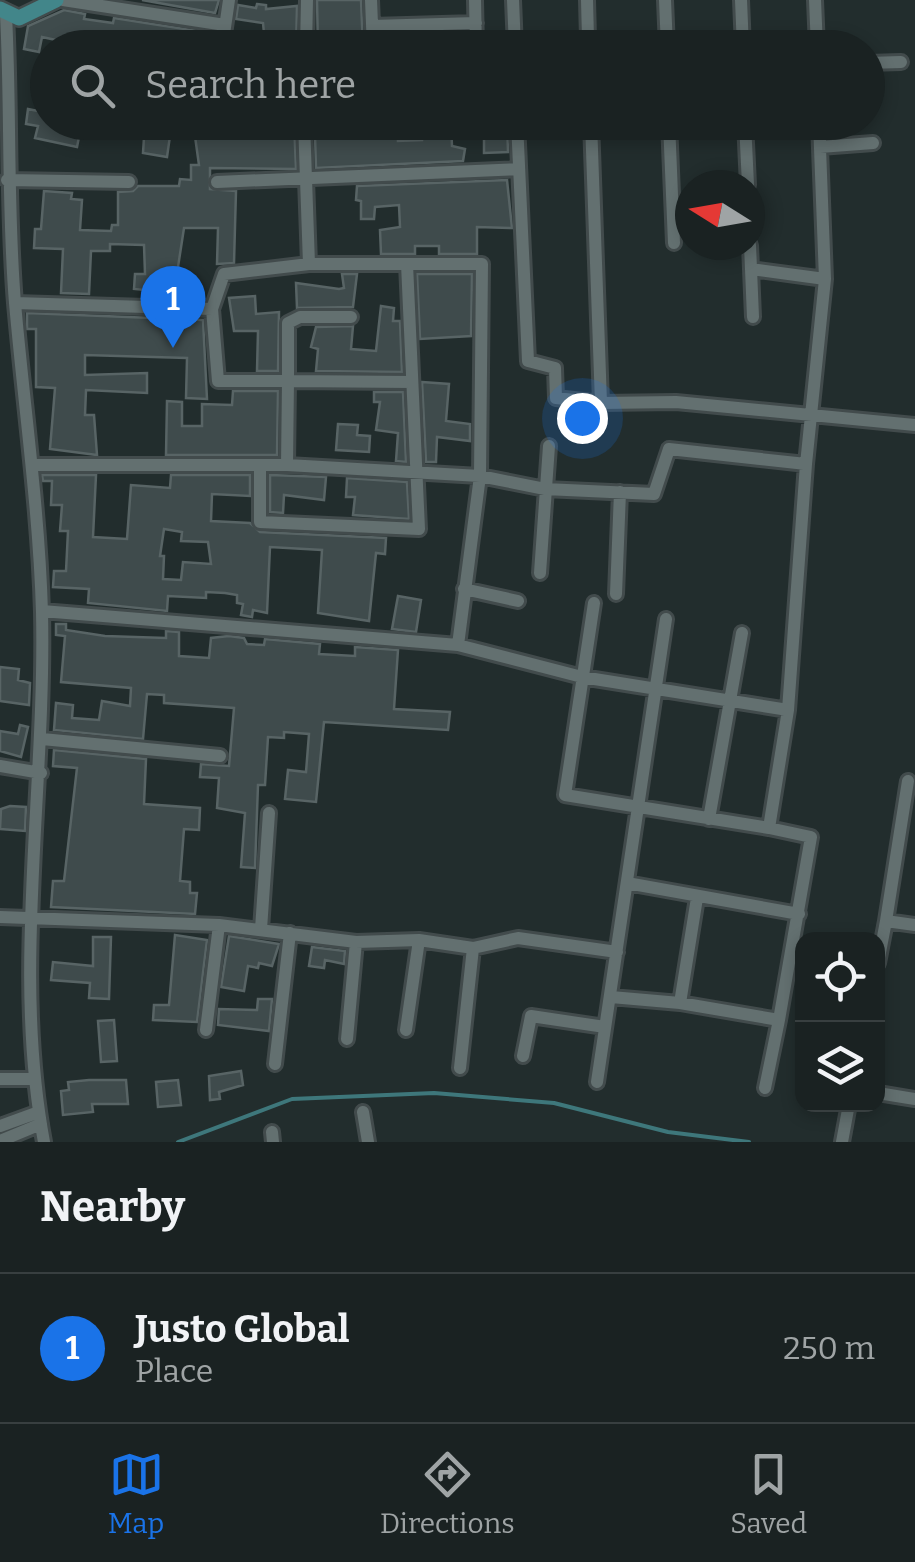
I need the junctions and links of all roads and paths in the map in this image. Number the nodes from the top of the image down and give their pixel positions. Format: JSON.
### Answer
{"nodes":[{"id":1,"x":59,"y":0,"type":"edge"},
{"id":2,"x":229,"y":0,"type":"edge"},
{"id":3,"x":307,"y":0,"type":"edge"},
{"id":4,"x":370,"y":0,"type":"edge"},
{"id":5,"x":475,"y":0,"type":"edge"},
{"id":6,"x":513,"y":0,"type":"edge"},
{"id":7,"x":587,"y":0,"type":"edge"},
{"id":8,"x":665,"y":0,"type":"edge"},
{"id":9,"x":741,"y":0,"type":"edge"},
{"id":10,"x":815,"y":0,"type":"edge"},
{"id":11,"x":3,"y":12,"type":"edge"},
{"id":12,"x":476,"y":23,"type":"junction"},
{"id":13,"x":225,"y":25,"type":"junction"},
{"id":14,"x":372,"y":26,"type":"junction"},
{"id":15,"x":224,"y":30,"type":"edge"},
{"id":16,"x":306,"y":30,"type":"edge"},
{"id":17,"x":372,"y":30,"type":"edge"},
{"id":18,"x":476,"y":30,"type":"edge"},
{"id":19,"x":514,"y":30,"type":"edge"},
{"id":20,"x":588,"y":30,"type":"edge"},
{"id":21,"x":666,"y":30,"type":"edge"},
{"id":22,"x":742,"y":30,"type":"edge"},
{"id":23,"x":816,"y":30,"type":"edge"},
{"id":24,"x":885,"y":62,"type":"edge"},
{"id":25,"x":900,"y":62,"type":"dead end"},
{"id":26,"x":4,"y":64,"type":"edge"},
{"id":27,"x":304,"y":140,"type":"edge"},
{"id":28,"x":518,"y":140,"type":"edge"},
{"id":29,"x":592,"y":140,"type":"edge"},
{"id":30,"x":671,"y":140,"type":"edge"},
{"id":31,"x":747,"y":140,"type":"edge"},
{"id":32,"x":820,"y":140,"type":"edge"},
{"id":33,"x":873,"y":143,"type":"dead end"},
{"id":34,"x":820,"y":147,"type":"junction"},
{"id":35,"x":519,"y":169,"type":"junction"},
{"id":36,"x":748,"y":170,"type":"edge"},
{"id":37,"x":305,"y":178,"type":"junction"},
{"id":38,"x":7,"y":180,"type":"junction"},
{"id":39,"x":129,"y":182,"type":"dead end"},
{"id":40,"x":218,"y":182,"type":"dead end"},
{"id":41,"x":674,"y":244,"type":"dead end"},
{"id":42,"x":751,"y":260,"type":"edge"},
{"id":43,"x":309,"y":264,"type":"junction"},
{"id":44,"x":406,"y":264,"type":"junction"},
{"id":45,"x":751,"y":269,"type":"junction"},
{"id":46,"x":825,"y":279,"type":"junction"},
{"id":47,"x":15,"y":303,"type":"junction"},
{"id":48,"x":212,"y":309,"type":"junction"},
{"id":49,"x":351,"y":317,"type":"dead end"},
{"id":50,"x":752,"y":317,"type":"dead end"},
{"id":51,"x":288,"y":381,"type":"junction"},
{"id":52,"x":412,"y":382,"type":"junction"},
{"id":53,"x":601,"y":403,"type":"junction"},
{"id":54,"x":811,"y":415,"type":"junction"},
{"id":55,"x":915,"y":425,"type":"edge"},
{"id":56,"x":549,"y":446,"type":"dead end"},
{"id":57,"x":806,"y":464,"type":"junction"},
{"id":58,"x":32,"y":465,"type":"junction"},
{"id":59,"x":287,"y":465,"type":"junction"},
{"id":60,"x":260,"y":466,"type":"junction"},
{"id":61,"x":418,"y":474,"type":"junction"},
{"id":62,"x":480,"y":476,"type":"junction"},
{"id":63,"x":545,"y":489,"type":"junction"},
{"id":64,"x":620,"y":492,"type":"junction"},
{"id":65,"x":540,"y":574,"type":"dead end"},
{"id":66,"x":464,"y":589,"type":"junction"},
{"id":67,"x":616,"y":594,"type":"dead end"},
{"id":68,"x":518,"y":601,"type":"dead end"},
{"id":69,"x":594,"y":603,"type":"dead end"},
{"id":70,"x":42,"y":611,"type":"junction"},
{"id":71,"x":666,"y":619,"type":"dead end"},
{"id":72,"x":742,"y":633,"type":"dead end"},
{"id":73,"x":458,"y":645,"type":"junction"},
{"id":74,"x":582,"y":677,"type":"junction"},
{"id":75,"x":654,"y":689,"type":"junction"},
{"id":76,"x":730,"y":701,"type":"junction"},
{"id":77,"x":788,"y":710,"type":"junction"},
{"id":78,"x":42,"y":739,"type":"junction"},
{"id":79,"x":220,"y":756,"type":"dead end"},
{"id":80,"x":0,"y":766,"type":"edge"},
{"id":81,"x":41,"y":773,"type":"junction"},
{"id":82,"x":908,"y":781,"type":"dead end"},
{"id":83,"x":638,"y":807,"type":"junction"},
{"id":84,"x":268,"y":813,"type":"dead end"},
{"id":85,"x":709,"y":819,"type":"junction"},
{"id":86,"x":769,"y":828,"type":"junction"},
{"id":87,"x":627,"y":883,"type":"junction"},
{"id":88,"x":697,"y":898,"type":"junction"},
{"id":89,"x":799,"y":914,"type":"junction"},
{"id":90,"x":0,"y":917,"type":"edge"},
{"id":91,"x":32,"y":918,"type":"junction"},
{"id":92,"x":886,"y":921,"type":"junction"},
{"id":93,"x":218,"y":925,"type":"junction"},
{"id":94,"x":915,"y":926,"type":"edge"},
{"id":95,"x":261,"y":929,"type":"junction"},
{"id":96,"x":884,"y":932,"type":"edge"},
{"id":97,"x":290,"y":933,"type":"junction"},
{"id":98,"x":419,"y":940,"type":"junction"},
{"id":99,"x":356,"y":942,"type":"junction"},
{"id":100,"x":473,"y":948,"type":"junction"},
{"id":101,"x":618,"y":952,"type":"junction"},
{"id":102,"x":611,"y":996,"type":"junction"},
{"id":103,"x":680,"y":1002,"type":"junction"},
{"id":104,"x":779,"y":1020,"type":"junction"},
{"id":105,"x":605,"y":1027,"type":"junction"},
{"id":106,"x":206,"y":1030,"type":"dead end"},
{"id":107,"x":406,"y":1030,"type":"dead end"},
{"id":108,"x":348,"y":1039,"type":"dead end"},
{"id":109,"x":523,"y":1056,"type":"dead end"},
{"id":110,"x":275,"y":1064,"type":"dead end"},
{"id":111,"x":460,"y":1068,"type":"dead end"},
{"id":112,"x":0,"y":1079,"type":"edge"},
{"id":113,"x":34,"y":1080,"type":"junction"},
{"id":114,"x":598,"y":1082,"type":"dead end"},
{"id":115,"x":765,"y":1088,"type":"dead end"},
{"id":116,"x":885,"y":1094,"type":"edge"},
{"id":117,"x":915,"y":1098,"type":"edge"},
{"id":118,"x":363,"y":1112,"type":"dead end"},
{"id":119,"x":848,"y":1112,"type":"edge"},
{"id":120,"x":40,"y":1118,"type":"junction"},
{"id":121,"x":0,"y":1126,"type":"edge"},
{"id":122,"x":0,"y":1141,"type":"edge"},
{"id":123,"x":44,"y":1142,"type":"edge"},
{"id":124,"x":368,"y":1142,"type":"edge"},
{"id":125,"x":842,"y":1142,"type":"edge"}],
"edges":[{"from":1,"to":11,"type":"main road"},
{"from":1,"to":13,"type":"street"},
{"from":2,"to":13,"type":"street"},
{"from":3,"to":16,"type":"street"},
{"from":4,"to":14,"type":"street"},
{"from":5,"to":12,"type":"street"},
{"from":6,"to":19,"type":"street"},
{"from":7,"to":20,"type":"street"},
{"from":8,"to":21,"type":"street"},
{"from":9,"to":22,"type":"street"},
{"from":10,"to":23,"type":"street"},
{"from":11,"to":26,"type":"street"},
{"from":12,"to":14,"type":"street"},
{"from":12,"to":18,"type":"street"},
{"from":13,"to":15,"type":"street"},
{"from":14,"to":17,"type":"street"},
{"from":24,"to":25,"type":"street"},
{"from":26,"to":38,"type":"street"},
{"from":27,"to":37,"type":"street"},
{"from":28,"to":35,"type":"street"},
{"from":29,"to":53,"type":"street"},
{"from":30,"to":41,"type":"street"},
{"from":31,"to":36,"type":"street"},
{"from":32,"to":34,"type":"street"},
{"from":33,"to":34,"type":"street"},
{"from":34,"to":46,"type":"street"},
{"from":35,"to":37,"type":"street"},
{"from":35,"to":53,"type":"street"},
{"from":37,"to":40,"type":"street"},
{"from":37,"to":43,"type":"street"},
{"from":38,"to":39,"type":"street"},
{"from":38,"to":47,"type":"street"},
{"from":42,"to":45,"type":"street"},
{"from":43,"to":44,"type":"street"},
{"from":43,"to":48,"type":"street"},
{"from":44,"to":52,"type":"street"},
{"from":44,"to":62,"type":"street"},
{"from":45,"to":46,"type":"street"},
{"from":45,"to":50,"type":"street"},
{"from":46,"to":54,"type":"street"},
{"from":47,"to":48,"type":"street"},
{"from":47,"to":58,"type":"street"},
{"from":48,"to":51,"type":"street"},
{"from":49,"to":51,"type":"street"},
{"from":51,"to":52,"type":"street"},
{"from":51,"to":59,"type":"street"},
{"from":52,"to":61,"type":"street"},
{"from":53,"to":54,"type":"street"},
{"from":54,"to":55,"type":"street"},
{"from":54,"to":57,"type":"street"},
{"from":56,"to":63,"type":"street"},
{"from":57,"to":64,"type":"street"},
{"from":57,"to":77,"type":"street"},
{"from":58,"to":60,"type":"street"},
{"from":58,"to":70,"type":"street"},
{"from":59,"to":60,"type":"street"},
{"from":59,"to":61,"type":"street"},
{"from":60,"to":61,"type":"street"},
{"from":61,"to":62,"type":"street"},
{"from":62,"to":63,"type":"street"},
{"from":62,"to":66,"type":"street"},
{"from":63,"to":64,"type":"street"},
{"from":63,"to":65,"type":"street"},
{"from":64,"to":67,"type":"street"},
{"from":66,"to":68,"type":"street"},
{"from":66,"to":73,"type":"street"},
{"from":69,"to":74,"type":"street"},
{"from":70,"to":73,"type":"street"},
{"from":70,"to":78,"type":"street"},
{"from":71,"to":75,"type":"street"},
{"from":72,"to":76,"type":"street"},
{"from":73,"to":74,"type":"street"},
{"from":74,"to":75,"type":"street"},
{"from":74,"to":83,"type":"street"},
{"from":75,"to":76,"type":"street"},
{"from":75,"to":83,"type":"street"},
{"from":76,"to":77,"type":"street"},
{"from":76,"to":85,"type":"street"},
{"from":77,"to":86,"type":"street"},
{"from":78,"to":79,"type":"street"},
{"from":78,"to":81,"type":"street"},
{"from":80,"to":81,"type":"street"},
{"from":81,"to":91,"type":"street"},
{"from":82,"to":92,"type":"street"},
{"from":83,"to":85,"type":"street"},
{"from":83,"to":87,"type":"street"},
{"from":84,"to":95,"type":"street"},
{"from":85,"to":86,"type":"street"},
{"from":86,"to":89,"type":"street"},
{"from":87,"to":88,"type":"street"},
{"from":87,"to":101,"type":"street"},
{"from":88,"to":89,"type":"street"},
{"from":88,"to":103,"type":"street"},
{"from":89,"to":104,"type":"street"},
{"from":90,"to":91,"type":"street"},
{"from":91,"to":93,"type":"street"},
{"from":91,"to":113,"type":"street"},
{"from":92,"to":94,"type":"street"},
{"from":92,"to":96,"type":"street"},
{"from":93,"to":95,"type":"street"},
{"from":93,"to":106,"type":"street"},
{"from":95,"to":97,"type":"street"},
{"from":97,"to":99,"type":"street"},
{"from":97,"to":110,"type":"street"},
{"from":98,"to":99,"type":"street"},
{"from":98,"to":100,"type":"street"},
{"from":98,"to":107,"type":"street"},
{"from":99,"to":108,"type":"street"},
{"from":100,"to":101,"type":"street"},
{"from":100,"to":111,"type":"street"},
{"from":101,"to":102,"type":"street"},
{"from":102,"to":103,"type":"street"},
{"from":102,"to":105,"type":"street"},
{"from":103,"to":104,"type":"street"},
{"from":104,"to":115,"type":"street"},
{"from":105,"to":109,"type":"street"},
{"from":105,"to":114,"type":"street"},
{"from":112,"to":113,"type":"street"},
{"from":113,"to":120,"type":"street"},
{"from":116,"to":117,"type":"street"},
{"from":118,"to":124,"type":"street"},
{"from":119,"to":125,"type":"street"},
{"from":120,"to":121,"type":"street"},
{"from":120,"to":122,"type":"street"},
{"from":120,"to":123,"type":"street"}]}
